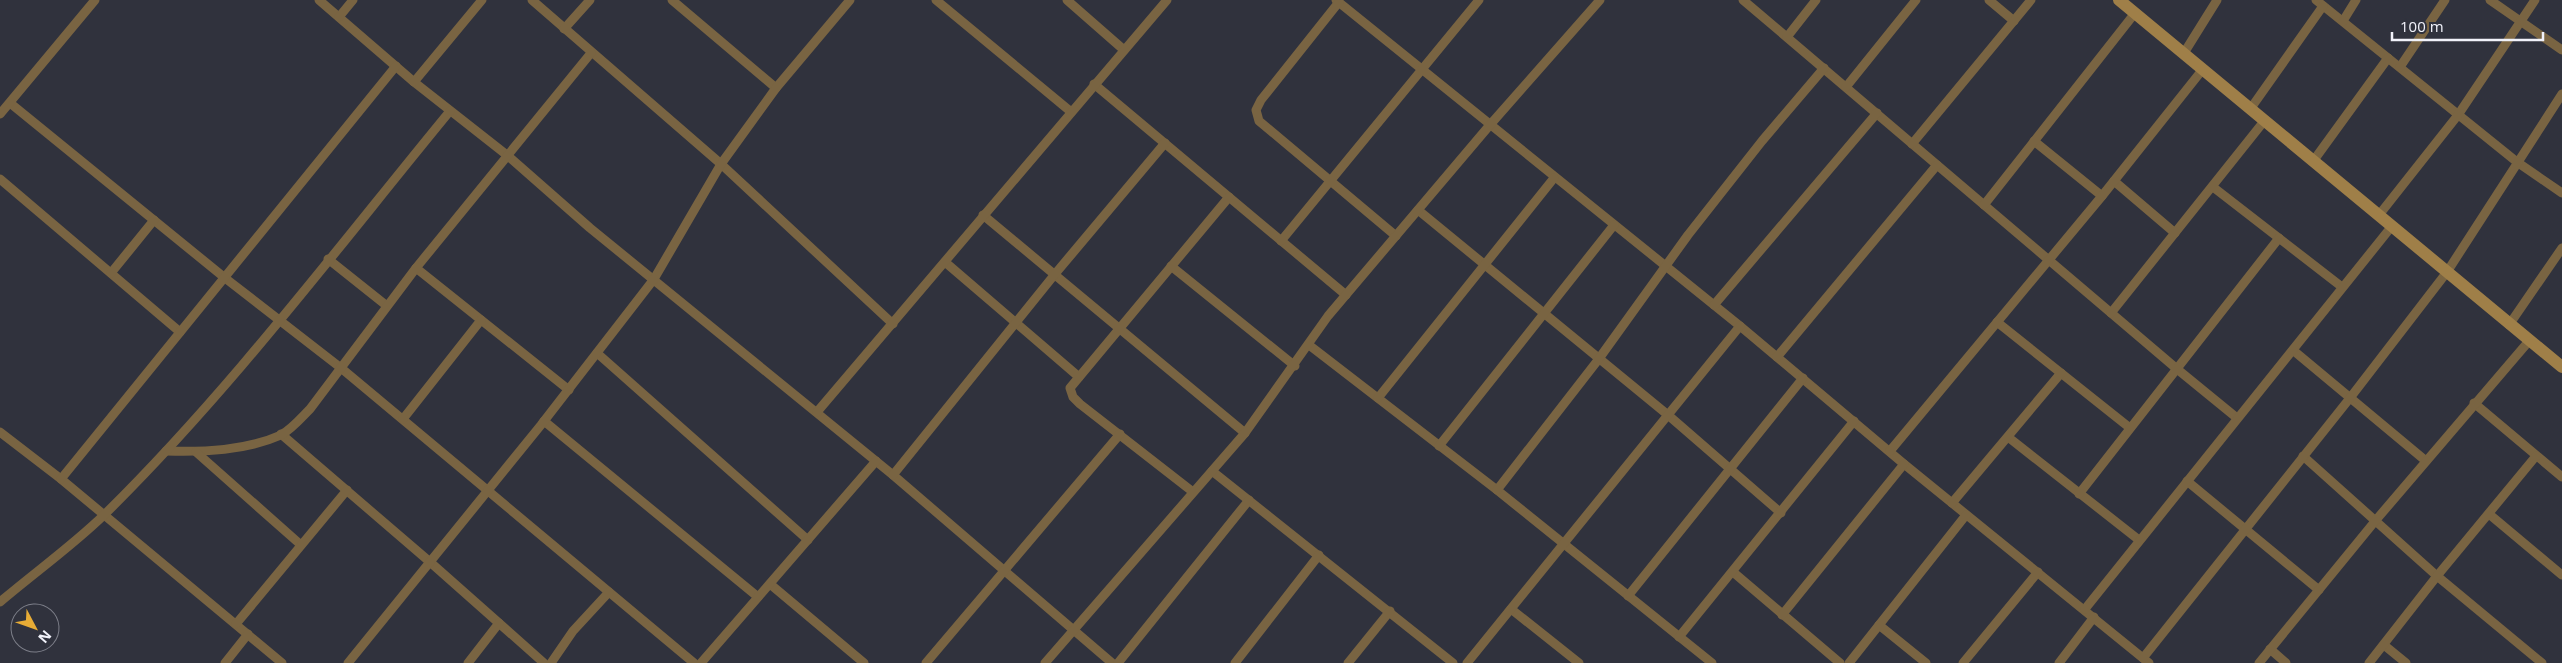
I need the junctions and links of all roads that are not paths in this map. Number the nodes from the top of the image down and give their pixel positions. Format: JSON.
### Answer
{"nodes":[{"id":1,"x":95,"y":0,"type":"edge"},
{"id":2,"x":319,"y":0,"type":"edge"},
{"id":3,"x":352,"y":0,"type":"edge"},
{"id":4,"x":482,"y":0,"type":"edge"},
{"id":5,"x":532,"y":0,"type":"edge"},
{"id":6,"x":590,"y":0,"type":"edge"},
{"id":7,"x":672,"y":0,"type":"edge"},
{"id":8,"x":850,"y":0,"type":"edge"},
{"id":9,"x":936,"y":0,"type":"edge"},
{"id":10,"x":1067,"y":0,"type":"edge"},
{"id":11,"x":1167,"y":0,"type":"edge"},
{"id":12,"x":1479,"y":0,"type":"edge"},
{"id":13,"x":1600,"y":0,"type":"edge"},
{"id":14,"x":1743,"y":0,"type":"edge"},
{"id":15,"x":1816,"y":0,"type":"edge"},
{"id":16,"x":1916,"y":0,"type":"edge"},
{"id":17,"x":1989,"y":0,"type":"edge"},
{"id":18,"x":2030,"y":0,"type":"edge"},
{"id":19,"x":2217,"y":0,"type":"edge"},
{"id":20,"x":2356,"y":0,"type":"edge"},
{"id":21,"x":2445,"y":0,"type":"edge"},
{"id":22,"x":2490,"y":0,"type":"edge"},
{"id":23,"x":2535,"y":0,"type":"edge"},
{"id":24,"x":1337,"y":1,"type":"edge"},
{"id":25,"x":2121,"y":1,"type":"edge"},
{"id":26,"x":2319,"y":3,"type":"edge"},
{"id":27,"x":2135,"y":13,"type":"junction"},
{"id":28,"x":339,"y":17,"type":"junction"},
{"id":29,"x":2014,"y":21,"type":"junction"},
{"id":30,"x":2342,"y":22,"type":"junction"},
{"id":31,"x":2521,"y":22,"type":"junction"},
{"id":32,"x":564,"y":29,"type":"junction"},
{"id":33,"x":1787,"y":37,"type":"junction"},
{"id":34,"x":1124,"y":50,"type":"junction"},
{"id":35,"x":2562,"y":50,"type":"edge"},
{"id":36,"x":591,"y":53,"type":"junction"},
{"id":37,"x":2184,"y":53,"type":"junction"},
{"id":38,"x":2388,"y":58,"type":"junction"},
{"id":39,"x":396,"y":66,"type":"junction"},
{"id":40,"x":1824,"y":68,"type":"junction"},
{"id":41,"x":2400,"y":68,"type":"junction"},
{"id":42,"x":1421,"y":69,"type":"junction"},
{"id":43,"x":2203,"y":69,"type":"junction"},
{"id":44,"x":414,"y":82,"type":"junction"},
{"id":45,"x":1094,"y":84,"type":"junction"},
{"id":46,"x":1846,"y":87,"type":"junction"},
{"id":47,"x":776,"y":88,"type":"junction"},
{"id":48,"x":2562,"y":94,"type":"edge"},
{"id":49,"x":10,"y":102,"type":"junction"},
{"id":50,"x":2251,"y":108,"type":"junction"},
{"id":51,"x":450,"y":111,"type":"junction"},
{"id":52,"x":1070,"y":111,"type":"junction"},
{"id":53,"x":0,"y":114,"type":"edge"},
{"id":54,"x":1877,"y":114,"type":"junction"},
{"id":55,"x":2458,"y":115,"type":"junction"},
{"id":56,"x":2265,"y":120,"type":"junction"},
{"id":57,"x":1489,"y":126,"type":"junction"},
{"id":58,"x":2034,"y":141,"type":"junction"},
{"id":59,"x":1165,"y":143,"type":"junction"},
{"id":60,"x":1912,"y":144,"type":"junction"},
{"id":61,"x":508,"y":156,"type":"junction"},
{"id":62,"x":2314,"y":160,"type":"junction"},
{"id":63,"x":2517,"y":162,"type":"junction"},
{"id":64,"x":721,"y":164,"type":"junction"},
{"id":65,"x":1937,"y":165,"type":"junction"},
{"id":66,"x":1554,"y":178,"type":"junction"},
{"id":67,"x":0,"y":179,"type":"edge"},
{"id":68,"x":1331,"y":180,"type":"junction"},
{"id":69,"x":2114,"y":181,"type":"junction"},
{"id":70,"x":2213,"y":187,"type":"junction"},
{"id":71,"x":2562,"y":193,"type":"edge"},
{"id":72,"x":2102,"y":196,"type":"junction"},
{"id":73,"x":1228,"y":197,"type":"junction"},
{"id":74,"x":1984,"y":205,"type":"junction"},
{"id":75,"x":1418,"y":210,"type":"junction"},
{"id":76,"x":984,"y":215,"type":"junction"},
{"id":77,"x":2379,"y":215,"type":"junction"},
{"id":78,"x":154,"y":220,"type":"junction"},
{"id":79,"x":1614,"y":226,"type":"junction"},
{"id":80,"x":2392,"y":226,"type":"junction"},
{"id":81,"x":2176,"y":233,"type":"junction"},
{"id":82,"x":1396,"y":236,"type":"junction"},
{"id":83,"x":2279,"y":238,"type":"junction"},
{"id":84,"x":1282,"y":241,"type":"junction"},
{"id":85,"x":2562,"y":250,"type":"edge"},
{"id":86,"x":328,"y":259,"type":"junction"},
{"id":87,"x":2048,"y":260,"type":"junction"},
{"id":88,"x":945,"y":262,"type":"junction"},
{"id":89,"x":1484,"y":265,"type":"junction"},
{"id":90,"x":1171,"y":266,"type":"junction"},
{"id":91,"x":1666,"y":267,"type":"junction"},
{"id":92,"x":416,"y":268,"type":"junction"},
{"id":93,"x":2447,"y":272,"type":"junction"},
{"id":94,"x":111,"y":273,"type":"junction"},
{"id":95,"x":1055,"y":274,"type":"junction"},
{"id":96,"x":225,"y":278,"type":"junction"},
{"id":97,"x":654,"y":279,"type":"junction"},
{"id":98,"x":2342,"y":287,"type":"junction"},
{"id":99,"x":1346,"y":295,"type":"junction"},
{"id":100,"x":1714,"y":305,"type":"junction"},
{"id":101,"x":387,"y":306,"type":"junction"},
{"id":102,"x":2111,"y":313,"type":"junction"},
{"id":103,"x":1544,"y":315,"type":"junction"},
{"id":104,"x":278,"y":320,"type":"junction"},
{"id":105,"x":481,"y":320,"type":"junction"},
{"id":106,"x":1997,"y":322,"type":"junction"},
{"id":107,"x":1016,"y":323,"type":"junction"},
{"id":108,"x":893,"y":324,"type":"junction"},
{"id":109,"x":2509,"y":325,"type":"junction"},
{"id":110,"x":1740,"y":326,"type":"junction"},
{"id":111,"x":1120,"y":327,"type":"junction"},
{"id":112,"x":180,"y":332,"type":"junction"},
{"id":113,"x":2529,"y":341,"type":"junction"},
{"id":114,"x":1309,"y":345,"type":"junction"},
{"id":115,"x":2294,"y":351,"type":"junction"},
{"id":116,"x":597,"y":353,"type":"junction"},
{"id":117,"x":1777,"y":357,"type":"junction"},
{"id":118,"x":1598,"y":360,"type":"junction"},
{"id":119,"x":1295,"y":366,"type":"junction"},
{"id":120,"x":2562,"y":367,"type":"edge"},
{"id":121,"x":341,"y":368,"type":"junction"},
{"id":122,"x":2177,"y":369,"type":"junction"},
{"id":123,"x":2061,"y":373,"type":"junction"},
{"id":124,"x":1078,"y":376,"type":"junction"},
{"id":125,"x":1803,"y":378,"type":"junction"},
{"id":126,"x":569,"y":390,"type":"junction"},
{"id":127,"x":1378,"y":398,"type":"junction"},
{"id":128,"x":2350,"y":398,"type":"junction"},
{"id":129,"x":2474,"y":403,"type":"junction"},
{"id":130,"x":817,"y":412,"type":"junction"},
{"id":131,"x":1668,"y":416,"type":"junction"},
{"id":132,"x":2237,"y":418,"type":"junction"},
{"id":133,"x":403,"y":419,"type":"junction"},
{"id":134,"x":544,"y":421,"type":"junction"},
{"id":135,"x":1854,"y":421,"type":"junction"},
{"id":136,"x":2130,"y":428,"type":"junction"},
{"id":137,"x":0,"y":432,"type":"edge"},
{"id":138,"x":1245,"y":433,"type":"junction"},
{"id":139,"x":281,"y":434,"type":"junction"},
{"id":140,"x":1120,"y":434,"type":"junction"},
{"id":141,"x":2008,"y":437,"type":"junction"},
{"id":142,"x":1440,"y":446,"type":"junction"},
{"id":143,"x":166,"y":451,"type":"junction"},
{"id":144,"x":1890,"y":451,"type":"junction"},
{"id":145,"x":196,"y":452,"type":"junction"},
{"id":146,"x":2303,"y":456,"type":"junction"},
{"id":147,"x":2536,"y":456,"type":"junction"},
{"id":148,"x":876,"y":461,"type":"junction"},
{"id":149,"x":2426,"y":461,"type":"junction"},
{"id":150,"x":1904,"y":464,"type":"junction"},
{"id":151,"x":1729,"y":469,"type":"junction"},
{"id":152,"x":1212,"y":471,"type":"junction"},
{"id":153,"x":893,"y":475,"type":"junction"},
{"id":154,"x":2562,"y":477,"type":"edge"},
{"id":155,"x":61,"y":479,"type":"junction"},
{"id":156,"x":2187,"y":481,"type":"junction"},
{"id":157,"x":347,"y":490,"type":"junction"},
{"id":158,"x":488,"y":490,"type":"junction"},
{"id":159,"x":1497,"y":490,"type":"junction"},
{"id":160,"x":1193,"y":492,"type":"junction"},
{"id":161,"x":2079,"y":494,"type":"junction"},
{"id":162,"x":1249,"y":500,"type":"junction"},
{"id":163,"x":1952,"y":503,"type":"junction"},
{"id":164,"x":1781,"y":512,"type":"junction"},
{"id":165,"x":2489,"y":514,"type":"junction"},
{"id":166,"x":1966,"y":515,"type":"junction"},
{"id":167,"x":103,"y":516,"type":"junction"},
{"id":168,"x":2376,"y":520,"type":"junction"},
{"id":169,"x":2245,"y":530,"type":"junction"},
{"id":170,"x":808,"y":540,"type":"junction"},
{"id":171,"x":2139,"y":540,"type":"junction"},
{"id":172,"x":1564,"y":544,"type":"junction"},
{"id":173,"x":301,"y":545,"type":"junction"},
{"id":174,"x":1319,"y":555,"type":"junction"},
{"id":175,"x":430,"y":562,"type":"junction"},
{"id":176,"x":1004,"y":570,"type":"junction"},
{"id":177,"x":1733,"y":572,"type":"junction"},
{"id":178,"x":2038,"y":572,"type":"junction"},
{"id":179,"x":2562,"y":575,"type":"edge"},
{"id":180,"x":2437,"y":576,"type":"junction"},
{"id":181,"x":770,"y":584,"type":"junction"},
{"id":182,"x":2319,"y":590,"type":"junction"},
{"id":183,"x":609,"y":592,"type":"junction"},
{"id":184,"x":1628,"y":596,"type":"junction"},
{"id":185,"x":758,"y":597,"type":"junction"},
{"id":186,"x":0,"y":602,"type":"edge"},
{"id":187,"x":1511,"y":609,"type":"junction"},
{"id":188,"x":2085,"y":609,"type":"junction"},
{"id":189,"x":1390,"y":611,"type":"junction"},
{"id":190,"x":1782,"y":615,"type":"junction"},
{"id":191,"x":2094,"y":617,"type":"junction"},
{"id":192,"x":236,"y":624,"type":"junction"},
{"id":193,"x":499,"y":624,"type":"junction"},
{"id":194,"x":1879,"y":625,"type":"junction"},
{"id":195,"x":1073,"y":631,"type":"junction"},
{"id":196,"x":248,"y":634,"type":"junction"},
{"id":197,"x":1679,"y":637,"type":"junction"},
{"id":198,"x":2384,"y":645,"type":"junction"},
{"id":199,"x":2270,"y":649,"type":"junction"},
{"id":200,"x":1568,"y":660,"type":"edge"},
{"id":201,"x":2146,"y":661,"type":"edge"},
{"id":202,"x":225,"y":663,"type":"edge"},
{"id":203,"x":282,"y":663,"type":"edge"},
{"id":204,"x":348,"y":663,"type":"edge"},
{"id":205,"x":468,"y":663,"type":"edge"},
{"id":206,"x":544,"y":663,"type":"edge"},
{"id":207,"x":551,"y":663,"type":"edge"},
{"id":208,"x":694,"y":663,"type":"edge"},
{"id":209,"x":701,"y":663,"type":"edge"},
{"id":210,"x":864,"y":663,"type":"edge"},
{"id":211,"x":926,"y":663,"type":"edge"},
{"id":212,"x":1045,"y":663,"type":"edge"},
{"id":213,"x":1112,"y":663,"type":"edge"},
{"id":214,"x":1118,"y":663,"type":"edge"},
{"id":215,"x":1236,"y":663,"type":"edge"},
{"id":216,"x":1348,"y":663,"type":"edge"},
{"id":217,"x":1453,"y":663,"type":"edge"},
{"id":218,"x":1468,"y":663,"type":"edge"},
{"id":219,"x":1579,"y":663,"type":"edge"},
{"id":220,"x":1712,"y":663,"type":"edge"},
{"id":221,"x":1840,"y":663,"type":"edge"},
{"id":222,"x":1849,"y":663,"type":"edge"},
{"id":223,"x":1926,"y":663,"type":"edge"},
{"id":224,"x":1963,"y":663,"type":"edge"},
{"id":225,"x":2058,"y":663,"type":"edge"},
{"id":226,"x":2259,"y":663,"type":"edge"},
{"id":227,"x":2286,"y":663,"type":"edge"},
{"id":228,"x":2369,"y":663,"type":"edge"},
{"id":229,"x":2406,"y":663,"type":"edge"},
{"id":230,"x":2542,"y":663,"type":"edge"}],
"edges":[{"from":1,"to":49,"type":"street"},
{"from":2,"to":28,"type":"street"},
{"from":3,"to":28,"type":"street"},
{"from":4,"to":44,"type":"street"},
{"from":5,"to":32,"type":"street"},
{"from":6,"to":32,"type":"street"},
{"from":7,"to":47,"type":"street"},
{"from":8,"to":47,"type":"street"},
{"from":9,"to":52,"type":"street"},
{"from":10,"to":34,"type":"street"},
{"from":11,"to":34,"type":"street"},
{"from":12,"to":42,"type":"street"},
{"from":13,"to":57,"type":"street"},
{"from":14,"to":33,"type":"street"},
{"from":15,"to":33,"type":"street"},
{"from":16,"to":46,"type":"street"},
{"from":17,"to":29,"type":"street"},
{"from":18,"to":29,"type":"street"},
{"from":19,"to":37,"type":"street"},
{"from":20,"to":30,"type":"street"},
{"from":21,"to":41,"type":"street"},
{"from":22,"to":31,"type":"street"},
{"from":23,"to":31,"type":"street"},
{"from":24,"to":42,"type":"street"},
{"from":24,"to":68,"type":"street"},
{"from":25,"to":27,"type":"street"},
{"from":26,"to":30,"type":"street"},
{"from":26,"to":50,"type":"street"},
{"from":27,"to":37,"type":"street"},
{"from":27,"to":58,"type":"street"},
{"from":28,"to":39,"type":"street"},
{"from":29,"to":60,"type":"street"},
{"from":30,"to":38,"type":"street"},
{"from":31,"to":35,"type":"street"},
{"from":31,"to":55,"type":"street"},
{"from":32,"to":36,"type":"street"},
{"from":33,"to":40,"type":"street"},
{"from":34,"to":45,"type":"street"},
{"from":36,"to":61,"type":"street"},
{"from":36,"to":64,"type":"street"},
{"from":37,"to":43,"type":"street"},
{"from":38,"to":41,"type":"street"},
{"from":38,"to":62,"type":"street"},
{"from":39,"to":44,"type":"street"},
{"from":39,"to":96,"type":"street"},
{"from":40,"to":46,"type":"street"},
{"from":40,"to":91,"type":"street"},
{"from":41,"to":55,"type":"street"},
{"from":42,"to":57,"type":"street"},
{"from":42,"to":68,"type":"street"},
{"from":43,"to":50,"type":"street"},
{"from":43,"to":69,"type":"street"},
{"from":44,"to":51,"type":"street"},
{"from":45,"to":52,"type":"street"},
{"from":45,"to":59,"type":"street"},
{"from":46,"to":54,"type":"street"},
{"from":47,"to":64,"type":"street"},
{"from":48,"to":63,"type":"street"},
{"from":49,"to":53,"type":"street"},
{"from":49,"to":78,"type":"street"},
{"from":50,"to":56,"type":"street"},
{"from":51,"to":61,"type":"street"},
{"from":51,"to":86,"type":"street"},
{"from":52,"to":76,"type":"street"},
{"from":54,"to":60,"type":"street"},
{"from":54,"to":100,"type":"street"},
{"from":55,"to":63,"type":"street"},
{"from":55,"to":77,"type":"street"},
{"from":56,"to":62,"type":"street"},
{"from":56,"to":70,"type":"street"},
{"from":57,"to":66,"type":"street"},
{"from":57,"to":75,"type":"street"},
{"from":58,"to":72,"type":"street"},
{"from":58,"to":74,"type":"street"},
{"from":59,"to":73,"type":"street"},
{"from":59,"to":95,"type":"street"},
{"from":60,"to":65,"type":"street"},
{"from":61,"to":92,"type":"street"},
{"from":61,"to":97,"type":"street"},
{"from":62,"to":77,"type":"street"},
{"from":63,"to":71,"type":"street"},
{"from":63,"to":93,"type":"street"},
{"from":64,"to":97,"type":"street"},
{"from":64,"to":108,"type":"street"},
{"from":65,"to":74,"type":"street"},
{"from":65,"to":117,"type":"street"},
{"from":66,"to":79,"type":"street"},
{"from":66,"to":89,"type":"street"},
{"from":67,"to":94,"type":"street"},
{"from":68,"to":82,"type":"street"},
{"from":68,"to":84,"type":"street"},
{"from":69,"to":72,"type":"street"},
{"from":69,"to":81,"type":"street"},
{"from":70,"to":81,"type":"street"},
{"from":70,"to":83,"type":"street"},
{"from":72,"to":87,"type":"street"},
{"from":73,"to":84,"type":"street"},
{"from":73,"to":90,"type":"street"},
{"from":74,"to":87,"type":"street"},
{"from":75,"to":82,"type":"street"},
{"from":75,"to":89,"type":"street"},
{"from":76,"to":88,"type":"street"},
{"from":76,"to":95,"type":"street"},
{"from":77,"to":80,"type":"street"},
{"from":78,"to":94,"type":"street"},
{"from":78,"to":96,"type":"street"},
{"from":79,"to":91,"type":"street"},
{"from":79,"to":103,"type":"street"},
{"from":80,"to":93,"type":"street"},
{"from":80,"to":98,"type":"street"},
{"from":81,"to":102,"type":"street"},
{"from":82,"to":99,"type":"street"},
{"from":83,"to":98,"type":"street"},
{"from":83,"to":122,"type":"street"},
{"from":84,"to":99,"type":"street"},
{"from":85,"to":109,"type":"street"},
{"from":86,"to":101,"type":"street"},
{"from":86,"to":104,"type":"street"},
{"from":87,"to":102,"type":"street"},
{"from":87,"to":106,"type":"street"},
{"from":88,"to":107,"type":"street"},
{"from":88,"to":108,"type":"street"},
{"from":89,"to":103,"type":"street"},
{"from":89,"to":127,"type":"street"},
{"from":90,"to":111,"type":"street"},
{"from":90,"to":119,"type":"street"},
{"from":91,"to":100,"type":"street"},
{"from":91,"to":118,"type":"street"},
{"from":92,"to":101,"type":"street"},
{"from":92,"to":105,"type":"street"},
{"from":93,"to":109,"type":"street"},
{"from":93,"to":128,"type":"street"},
{"from":94,"to":112,"type":"street"},
{"from":95,"to":107,"type":"street"},
{"from":95,"to":111,"type":"street"},
{"from":96,"to":104,"type":"street"},
{"from":96,"to":112,"type":"street"},
{"from":97,"to":116,"type":"street"},
{"from":97,"to":130,"type":"street"},
{"from":98,"to":115,"type":"street"},
{"from":99,"to":114,"type":"street"},
{"from":100,"to":110,"type":"street"},
{"from":101,"to":121,"type":"street"},
{"from":102,"to":122,"type":"street"},
{"from":103,"to":118,"type":"street"},
{"from":103,"to":142,"type":"street"},
{"from":104,"to":121,"type":"street"},
{"from":104,"to":143,"type":"street"},
{"from":105,"to":126,"type":"street"},
{"from":105,"to":133,"type":"street"},
{"from":106,"to":123,"type":"street"},
{"from":106,"to":144,"type":"street"},
{"from":107,"to":124,"type":"street"},
{"from":107,"to":153,"type":"street"},
{"from":108,"to":130,"type":"street"},
{"from":109,"to":113,"type":"street"},
{"from":110,"to":117,"type":"street"},
{"from":110,"to":131,"type":"street"},
{"from":111,"to":124,"type":"street"},
{"from":111,"to":138,"type":"street"},
{"from":112,"to":155,"type":"street"},
{"from":113,"to":120,"type":"street"},
{"from":113,"to":129,"type":"street"},
{"from":114,"to":119,"type":"street"},
{"from":114,"to":127,"type":"street"},
{"from":115,"to":128,"type":"street"},
{"from":115,"to":132,"type":"street"},
{"from":116,"to":126,"type":"street"},
{"from":116,"to":170,"type":"street"},
{"from":117,"to":125,"type":"street"},
{"from":118,"to":131,"type":"street"},
{"from":118,"to":159,"type":"street"},
{"from":119,"to":138,"type":"street"},
{"from":121,"to":133,"type":"street"},
{"from":121,"to":139,"type":"street"},
{"from":122,"to":132,"type":"street"},
{"from":122,"to":136,"type":"street"},
{"from":123,"to":136,"type":"street"},
{"from":123,"to":141,"type":"street"},
{"from":124,"to":140,"type":"street"},
{"from":125,"to":135,"type":"street"},
{"from":125,"to":151,"type":"street"},
{"from":126,"to":134,"type":"street"},
{"from":127,"to":142,"type":"street"},
{"from":128,"to":146,"type":"street"},
{"from":128,"to":149,"type":"street"},
{"from":129,"to":147,"type":"street"},
{"from":129,"to":149,"type":"street"},
{"from":130,"to":148,"type":"street"},
{"from":131,"to":151,"type":"street"},
{"from":131,"to":172,"type":"street"},
{"from":132,"to":156,"type":"street"},
{"from":133,"to":158,"type":"street"},
{"from":134,"to":158,"type":"street"},
{"from":134,"to":185,"type":"street"},
{"from":135,"to":144,"type":"street"},
{"from":135,"to":164,"type":"street"},
{"from":136,"to":161,"type":"street"},
{"from":137,"to":155,"type":"street"},
{"from":138,"to":152,"type":"street"},
{"from":139,"to":145,"type":"street"},
{"from":139,"to":157,"type":"street"},
{"from":140,"to":160,"type":"street"},
{"from":140,"to":176,"type":"street"},
{"from":141,"to":161,"type":"street"},
{"from":141,"to":163,"type":"street"},
{"from":142,"to":159,"type":"street"},
{"from":143,"to":145,"type":"street"},
{"from":143,"to":167,"type":"street"},
{"from":144,"to":150,"type":"street"},
{"from":145,"to":173,"type":"street"},
{"from":146,"to":168,"type":"street"},
{"from":146,"to":169,"type":"street"},
{"from":147,"to":154,"type":"street"},
{"from":147,"to":165,"type":"street"},
{"from":148,"to":153,"type":"street"},
{"from":148,"to":170,"type":"street"},
{"from":149,"to":168,"type":"street"},
{"from":150,"to":163,"type":"street"},
{"from":150,"to":190,"type":"street"},
{"from":151,"to":164,"type":"street"},
{"from":151,"to":184,"type":"street"},
{"from":152,"to":160,"type":"street"},
{"from":152,"to":162,"type":"street"},
{"from":153,"to":176,"type":"street"},
{"from":155,"to":167,"type":"street"},
{"from":156,"to":169,"type":"street"},
{"from":156,"to":171,"type":"street"},
{"from":157,"to":173,"type":"street"},
{"from":157,"to":175,"type":"street"},
{"from":158,"to":175,"type":"street"},
{"from":158,"to":183,"type":"street"},
{"from":159,"to":172,"type":"street"},
{"from":160,"to":195,"type":"street"},
{"from":161,"to":171,"type":"street"},
{"from":162,"to":174,"type":"street"},
{"from":162,"to":214,"type":"street"},
{"from":163,"to":166,"type":"street"},
{"from":164,"to":177,"type":"street"},
{"from":165,"to":179,"type":"street"},
{"from":165,"to":180,"type":"street"},
{"from":166,"to":178,"type":"street"},
{"from":166,"to":194,"type":"street"},
{"from":167,"to":186,"type":"street"},
{"from":167,"to":192,"type":"street"},
{"from":168,"to":180,"type":"street"},
{"from":168,"to":182,"type":"street"},
{"from":169,"to":182,"type":"street"},
{"from":169,"to":201,"type":"street"},
{"from":170,"to":181,"type":"street"},
{"from":171,"to":188,"type":"street"},
{"from":172,"to":184,"type":"street"},
{"from":172,"to":187,"type":"street"},
{"from":173,"to":192,"type":"street"},
{"from":174,"to":189,"type":"street"},
{"from":174,"to":215,"type":"street"},
{"from":175,"to":193,"type":"street"},
{"from":175,"to":204,"type":"street"},
{"from":176,"to":195,"type":"street"},
{"from":176,"to":211,"type":"street"},
{"from":177,"to":190,"type":"street"},
{"from":177,"to":197,"type":"street"},
{"from":178,"to":188,"type":"street"},
{"from":178,"to":224,"type":"street"},
{"from":180,"to":198,"type":"street"},
{"from":180,"to":230,"type":"street"},
{"from":181,"to":185,"type":"street"},
{"from":181,"to":210,"type":"street"},
{"from":182,"to":199,"type":"street"},
{"from":183,"to":207,"type":"street"},
{"from":183,"to":208,"type":"street"},
{"from":184,"to":197,"type":"street"},
{"from":185,"to":209,"type":"street"},
{"from":187,"to":200,"type":"street"},
{"from":187,"to":218,"type":"street"},
{"from":188,"to":191,"type":"street"},
{"from":189,"to":216,"type":"street"},
{"from":189,"to":217,"type":"street"},
{"from":190,"to":221,"type":"street"},
{"from":191,"to":201,"type":"street"},
{"from":191,"to":225,"type":"street"},
{"from":192,"to":196,"type":"street"},
{"from":193,"to":205,"type":"street"},
{"from":193,"to":206,"type":"street"},
{"from":194,"to":222,"type":"street"},
{"from":194,"to":223,"type":"street"},
{"from":195,"to":212,"type":"street"},
{"from":195,"to":213,"type":"street"},
{"from":196,"to":202,"type":"street"},
{"from":196,"to":203,"type":"street"},
{"from":197,"to":220,"type":"street"},
{"from":198,"to":228,"type":"street"},
{"from":198,"to":229,"type":"street"},
{"from":199,"to":226,"type":"street"},
{"from":199,"to":227,"type":"street"},
{"from":200,"to":219,"type":"street"}]}
